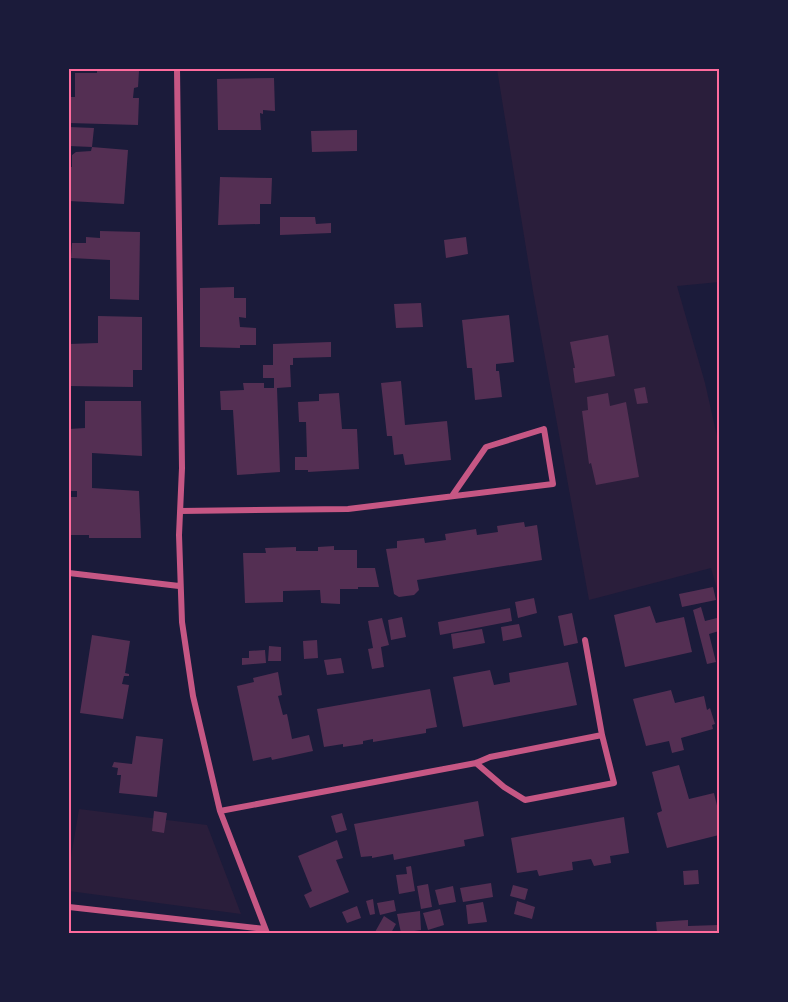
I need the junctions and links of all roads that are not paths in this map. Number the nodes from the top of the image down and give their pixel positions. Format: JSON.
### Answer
{"nodes":[{"id":1,"x":177,"y":69,"type":"edge"},
{"id":2,"x":452,"y":496,"type":"junction"},
{"id":3,"x":180,"y":511,"type":"junction"},
{"id":4,"x":69,"y":573,"type":"edge"},
{"id":5,"x":179,"y":586,"type":"junction"},
{"id":6,"x":585,"y":640,"type":"dead end"},
{"id":7,"x":602,"y":735,"type":"junction"},
{"id":8,"x":476,"y":763,"type":"junction"},
{"id":9,"x":220,"y":811,"type":"junction"},
{"id":10,"x":69,"y":907,"type":"edge"},
{"id":11,"x":266,"y":931,"type":"edge"}],
"edges":[{"from":1,"to":3,"type":"street"},
{"from":2,"to":2,"type":"street"},
{"from":2,"to":3,"type":"street"},
{"from":3,"to":5,"type":"street"},
{"from":4,"to":5,"type":"street"},
{"from":5,"to":9,"type":"street"},
{"from":6,"to":7,"type":"street"},
{"from":7,"to":8,"type":"street"},
{"from":7,"to":8,"type":"street"},
{"from":8,"to":9,"type":"street"},
{"from":9,"to":11,"type":"street"},
{"from":10,"to":11,"type":"street"}]}
